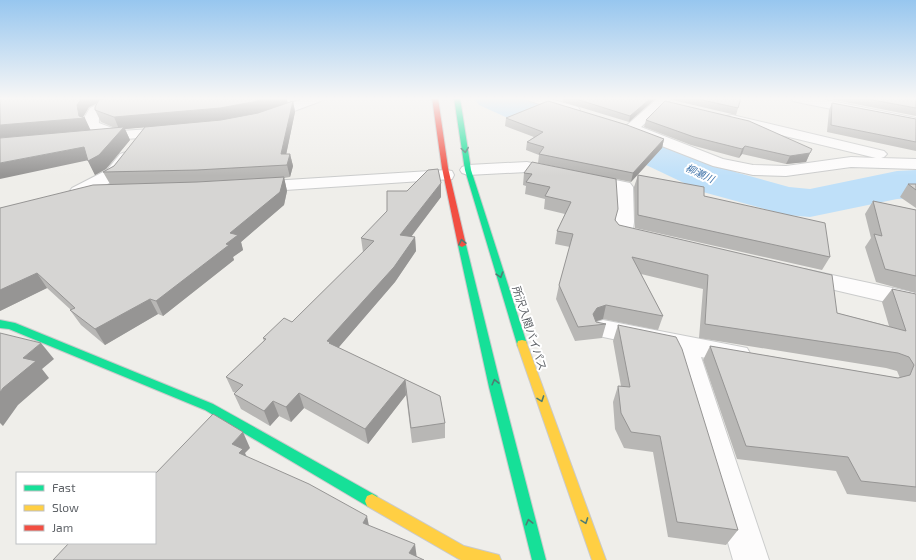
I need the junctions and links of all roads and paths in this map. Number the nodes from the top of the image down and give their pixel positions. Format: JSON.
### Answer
{"nodes":[{"id":1,"x":92,"y":124,"type":"edge"},
{"id":2,"x":438,"y":124,"type":"edge"},
{"id":3,"x":461,"y":124,"type":"edge"},
{"id":4,"x":627,"y":124,"type":"edge"},
{"id":5,"x":754,"y":124,"type":"edge"},
{"id":6,"x":180,"y":130,"type":"edge"},
{"id":7,"x":144,"y":134,"type":"junction"},
{"id":8,"x":117,"y":135,"type":"junction"},
{"id":9,"x":86,"y":138,"type":"edge"},
{"id":10,"x":911,"y":164,"type":"edge"},
{"id":11,"x":468,"y":170,"type":"junction"},
{"id":12,"x":446,"y":175,"type":"junction"},
{"id":13,"x":240,"y":188,"type":"edge"},
{"id":14,"x":117,"y":191,"type":"edge"},
{"id":15,"x":661,"y":242,"type":"edge"},
{"id":16,"x":785,"y":271,"type":"edge"},
{"id":17,"x":916,"y":302,"type":"edge"},
{"id":18,"x":0,"y":324,"type":"edge"},
{"id":19,"x":603,"y":329,"type":"edge"},
{"id":20,"x":684,"y":346,"type":"junction"},
{"id":21,"x":762,"y":359,"type":"edge"},
{"id":22,"x":472,"y":558,"type":"edge"},
{"id":23,"x":539,"y":560,"type":"edge"},
{"id":24,"x":599,"y":560,"type":"edge"},
{"id":25,"x":751,"y":560,"type":"edge"}],
"edges":[{"from":1,"to":8,"type":"street"},
{"from":2,"to":12,"type":"main road"},
{"from":3,"to":11,"type":"main road","name":"所沢入間バイパス","one_way":true},
{"from":4,"to":10,"type":"street"},
{"from":5,"to":10,"type":"street"},
{"from":6,"to":7,"type":"street"},
{"from":7,"to":8,"type":"street"},
{"from":7,"to":14,"type":"street"},
{"from":8,"to":9,"type":"street"},
{"from":11,"to":15,"type":"street"},
{"from":11,"to":24,"type":"main road","name":"所沢入間バイパス","one_way":true},
{"from":12,"to":13,"type":"street"},
{"from":23,"to":12,"type":"main road","one_way":true},
{"from":16,"to":17,"type":"street"},
{"from":18,"to":22,"type":"main road"},
{"from":19,"to":20,"type":"street"},
{"from":20,"to":21,"type":"street"},
{"from":20,"to":25,"type":"street"}]}
